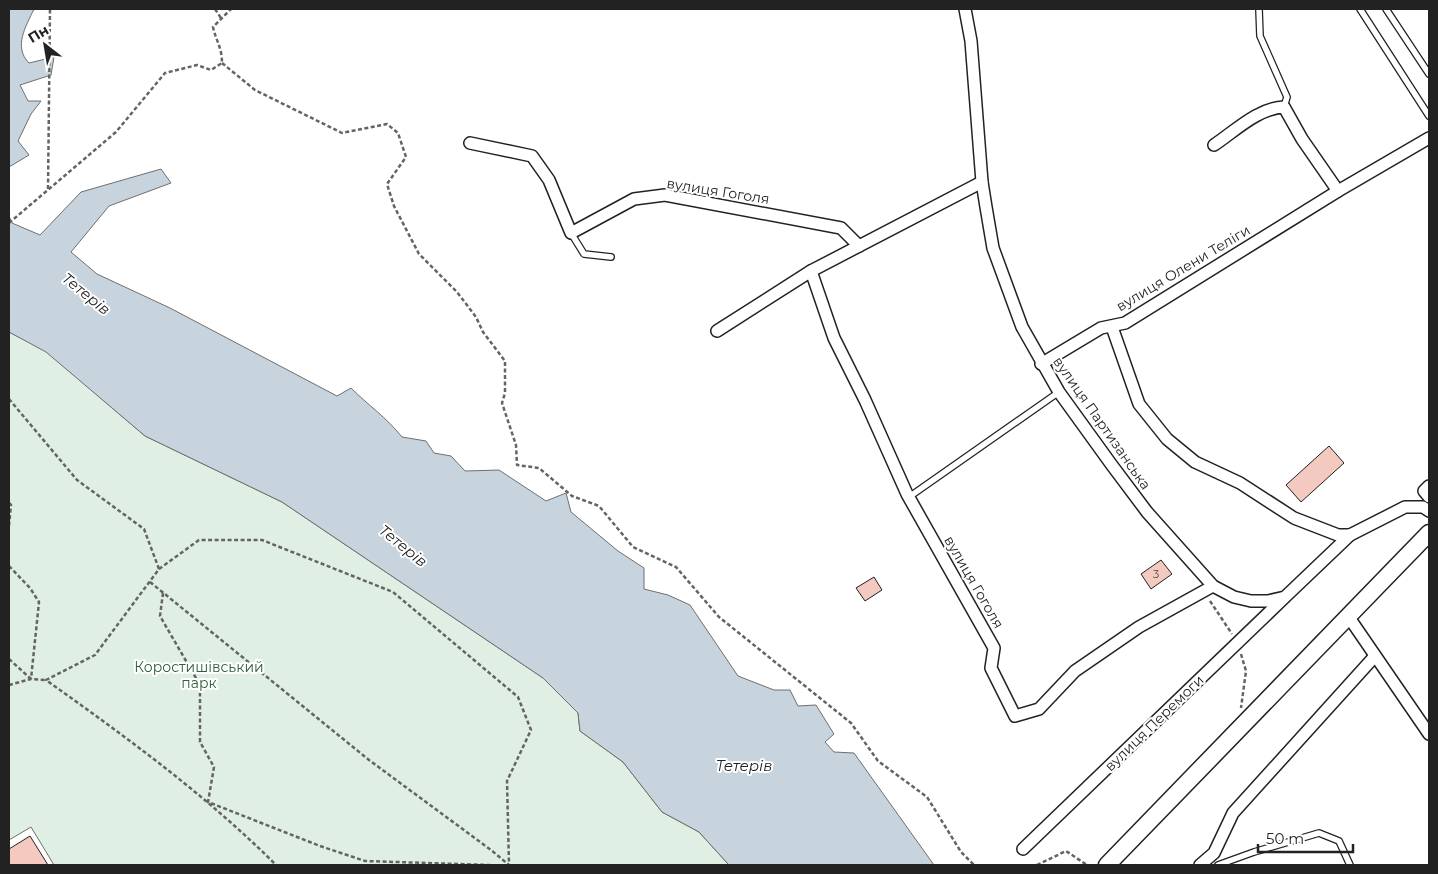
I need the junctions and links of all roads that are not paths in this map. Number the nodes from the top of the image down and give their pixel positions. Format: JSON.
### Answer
{"nodes":[{"id":1,"x":965,"y":9,"type":"edge"},
{"id":2,"x":1259,"y":9,"type":"edge"},
{"id":3,"x":1360,"y":9,"type":"edge"},
{"id":4,"x":1386,"y":9,"type":"edge"},
{"id":5,"x":1429,"y":74,"type":"edge"},
{"id":6,"x":1284,"y":107,"type":"junction"},
{"id":7,"x":1429,"y":116,"type":"edge"},
{"id":8,"x":1429,"y":138,"type":"edge"},
{"id":9,"x":470,"y":143,"type":"dead end"},
{"id":10,"x":1214,"y":145,"type":"dead end"},
{"id":11,"x":982,"y":182,"type":"junction"},
{"id":12,"x":1338,"y":191,"type":"junction"},
{"id":13,"x":572,"y":233,"type":"junction"},
{"id":14,"x":859,"y":246,"type":"junction"},
{"id":15,"x":611,"y":258,"type":"dead end"},
{"id":16,"x":812,"y":271,"type":"junction"},
{"id":17,"x":1112,"y":327,"type":"junction"},
{"id":18,"x":717,"y":331,"type":"dead end"},
{"id":19,"x":1042,"y":364,"type":"junction"},
{"id":20,"x":1059,"y":392,"type":"junction"},
{"id":21,"x":1429,"y":486,"type":"edge"},
{"id":22,"x":909,"y":497,"type":"junction"},
{"id":23,"x":1429,"y":497,"type":"edge"},
{"id":24,"x":1429,"y":511,"type":"edge"},
{"id":25,"x":1429,"y":533,"type":"edge"},
{"id":26,"x":1350,"y":535,"type":"junction"},
{"id":27,"x":1213,"y":586,"type":"junction"},
{"id":28,"x":1285,"y":597,"type":"junction"},
{"id":29,"x":1348,"y":616,"type":"junction"},
{"id":30,"x":1375,"y":656,"type":"junction"},
{"id":31,"x":1429,"y":734,"type":"edge"},
{"id":32,"x":1024,"y":849,"type":"dead end"},
{"id":33,"x":1107,"y":865,"type":"edge"},
{"id":34,"x":1200,"y":865,"type":"edge"},
{"id":35,"x":1218,"y":865,"type":"edge"},
{"id":36,"x":1350,"y":865,"type":"edge"}],
"edges":[{"from":1,"to":11,"type":"street","name":"вулиця Партизанська"},
{"from":2,"to":6,"type":"lane"},
{"from":3,"to":7,"type":"lane"},
{"from":4,"to":5,"type":"lane"},
{"from":6,"to":10,"type":"street"},
{"from":6,"to":12,"type":"street"},
{"from":8,"to":12,"type":"street","name":"вулиця Олени Теліги"},
{"from":9,"to":13,"type":"street"},
{"from":11,"to":14,"type":"street"},
{"from":11,"to":19,"type":"street","name":"вулиця Партизанська"},
{"from":12,"to":17,"type":"street","name":"вулиця Олени Теліги"},
{"from":13,"to":14,"type":"street","name":"вулиця Гоголя"},
{"from":13,"to":15,"type":"lane"},
{"from":14,"to":16,"type":"street"},
{"from":16,"to":18,"type":"street"},
{"from":16,"to":22,"type":"street","name":"вулиця Гоголя"},
{"from":17,"to":19,"type":"street","name":"вулиця Олени Теліги"},
{"from":17,"to":26,"type":"street"},
{"from":19,"to":20,"type":"street","name":"вулиця Партизанська"},
{"from":20,"to":22,"type":"lane"},
{"from":20,"to":27,"type":"street","name":"вулиця Партизанська"},
{"from":21,"to":23,"type":"street"},
{"from":22,"to":27,"type":"street","name":"вулиця Гоголя"},
{"from":24,"to":26,"type":"street"},
{"from":25,"to":29,"type":"main road"},
{"from":26,"to":28,"type":"street"},
{"from":27,"to":28,"type":"street","name":"вулиця Партизанська"},
{"from":28,"to":32,"type":"street","name":"вулиця Перемоги"},
{"from":29,"to":30,"type":"street"},
{"from":29,"to":33,"type":"main road"},
{"from":30,"to":31,"type":"street"},
{"from":30,"to":34,"type":"street"},
{"from":35,"to":36,"type":"lane"}]}
